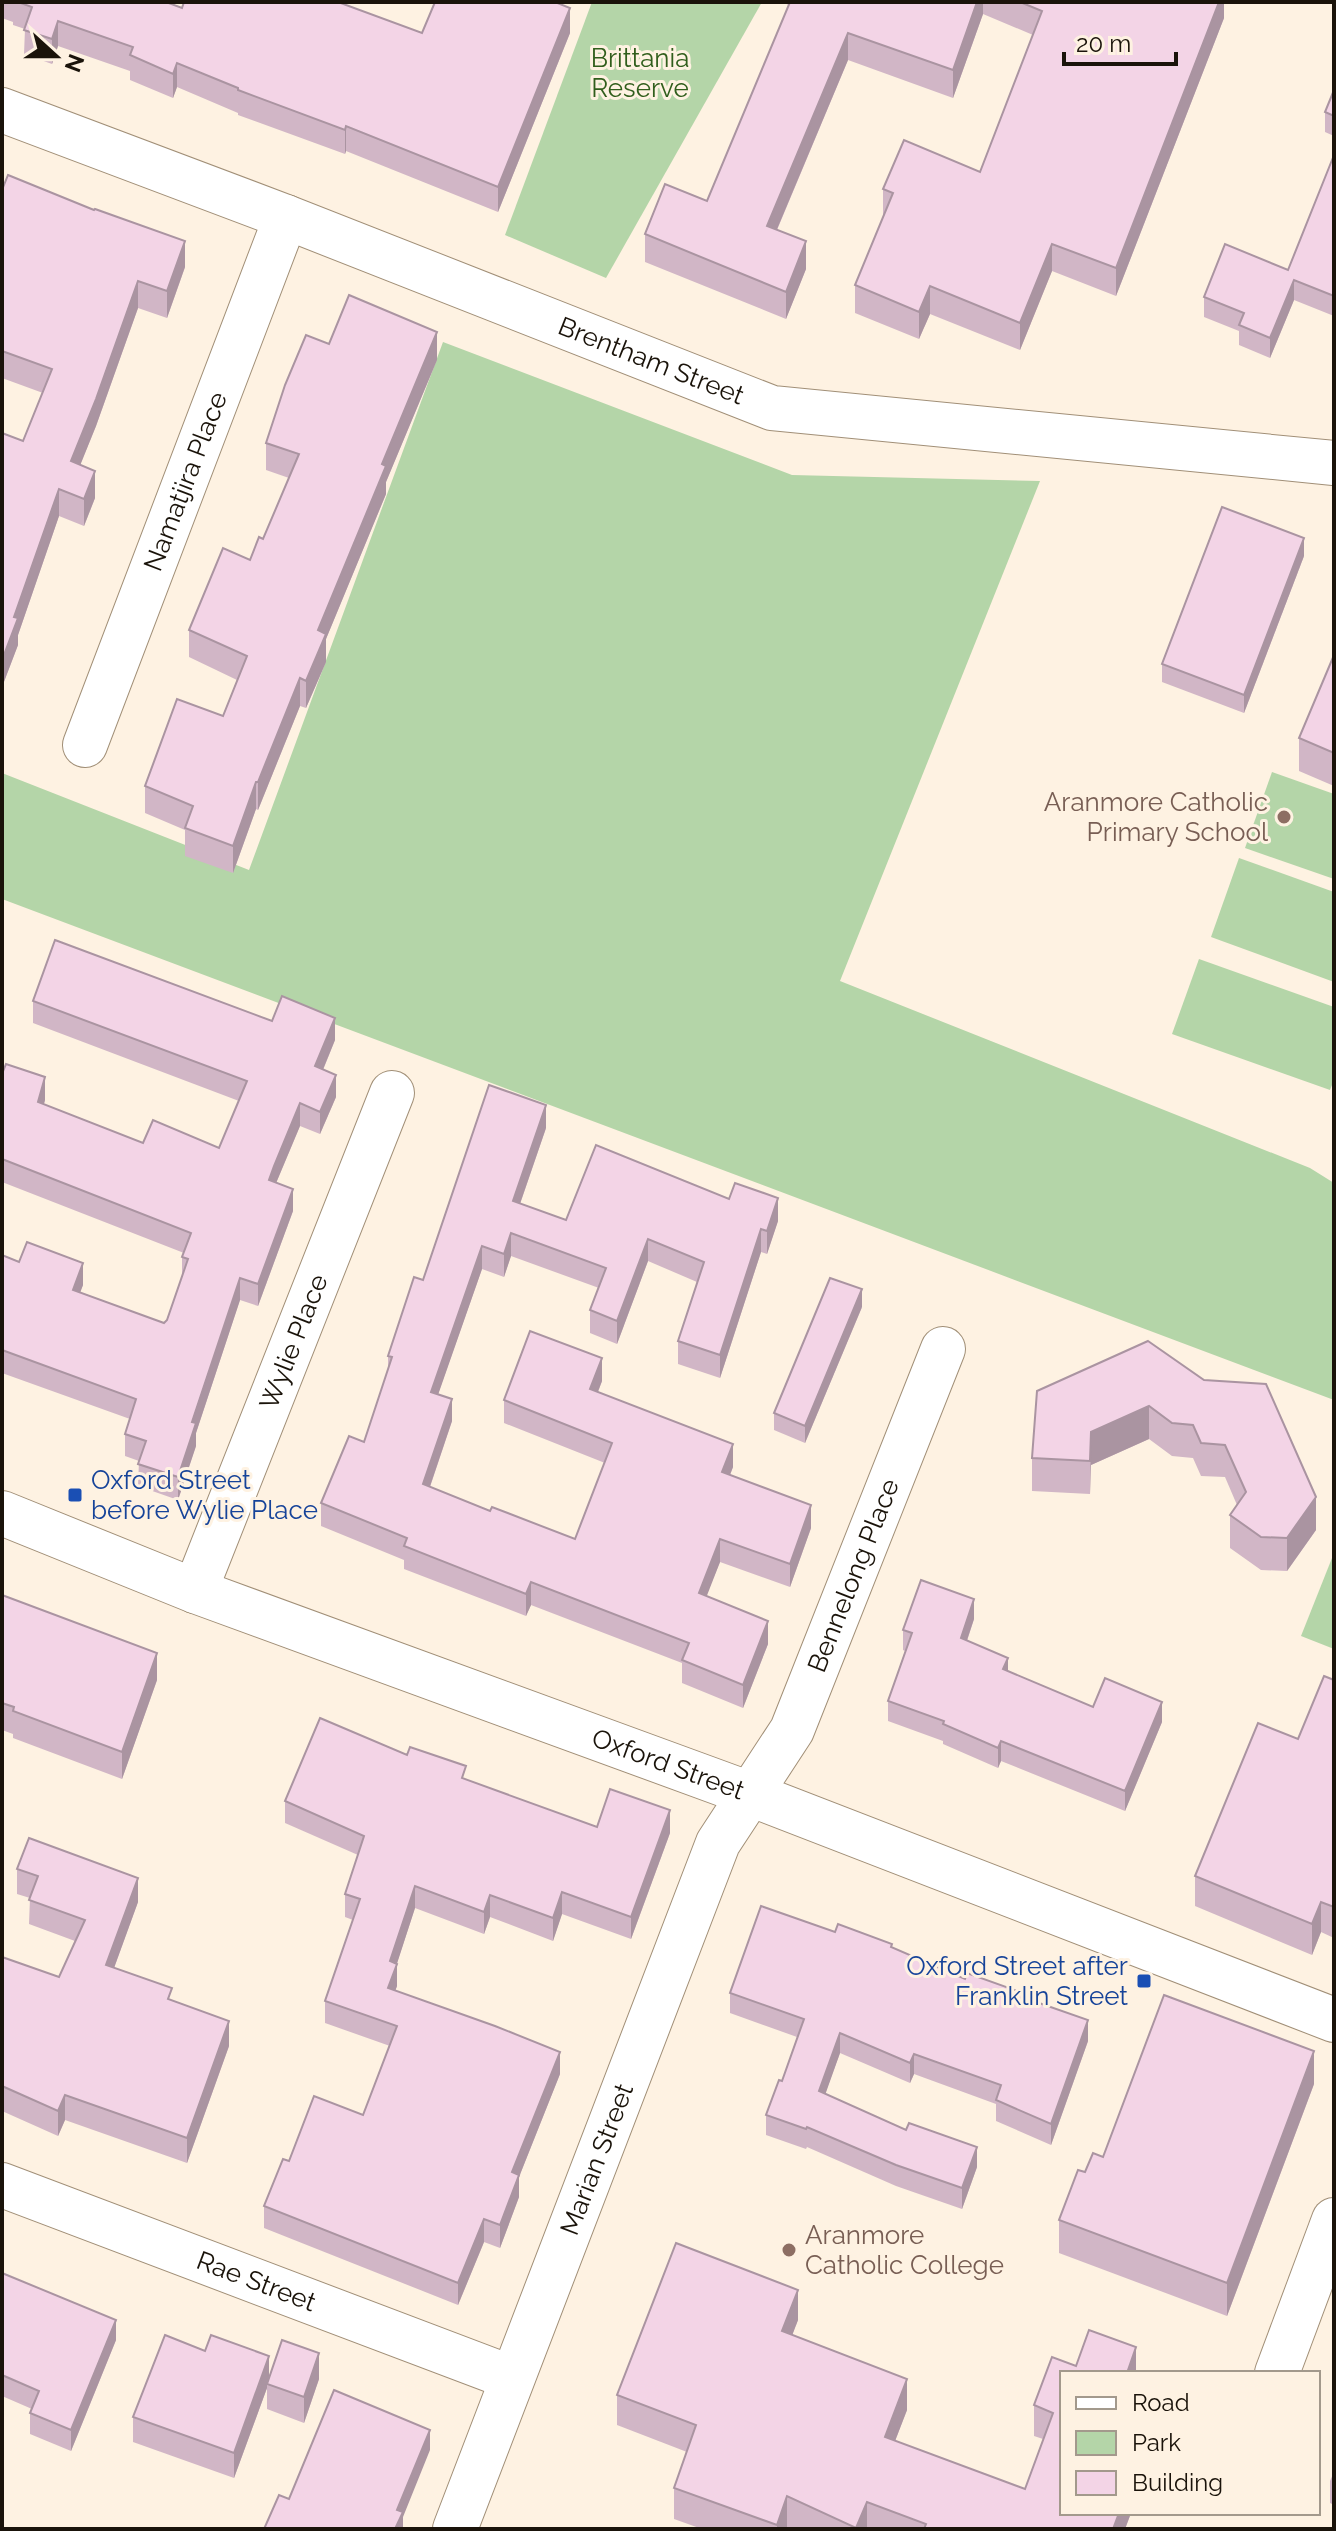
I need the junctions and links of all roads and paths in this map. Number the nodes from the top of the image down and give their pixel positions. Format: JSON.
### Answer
{"nodes":[{"id":1,"x":2,"y":110,"type":"edge"},
{"id":2,"x":286,"y":217,"type":"junction"},
{"id":3,"x":1334,"y":463,"type":"edge"},
{"id":4,"x":85,"y":745,"type":"dead end"},
{"id":5,"x":392,"y":1093,"type":"dead end"},
{"id":6,"x":943,"y":1349,"type":"dead end"},
{"id":7,"x":2,"y":1513,"type":"edge"},
{"id":8,"x":195,"y":1591,"type":"junction"},
{"id":9,"x":750,"y":1794,"type":"junction"},
{"id":10,"x":1334,"y":2020,"type":"edge"},
{"id":11,"x":2,"y":2185,"type":"edge"},
{"id":12,"x":1334,"y":2220,"type":"edge"},
{"id":13,"x":1278,"y":2371,"type":"edge"},
{"id":14,"x":512,"y":2378,"type":"junction"},
{"id":15,"x":455,"y":2529,"type":"edge"}],
"edges":[{"from":1,"to":2,"type":"street","name":"Brentham Street"},
{"from":2,"to":3,"type":"street","name":"Brentham Street"},
{"from":2,"to":4,"type":"street","name":"Namatjira Place"},
{"from":5,"to":8,"type":"street","name":"Wylie Place"},
{"from":6,"to":9,"type":"street","name":"Bennelong Place"},
{"from":7,"to":8,"type":"street","name":"Oxford Street"},
{"from":8,"to":9,"type":"street","name":"Oxford Street"},
{"from":9,"to":10,"type":"street","name":"Oxford Street"},
{"from":9,"to":14,"type":"street","name":"Marian Street"},
{"from":11,"to":14,"type":"street","name":"Rae Street"},
{"from":12,"to":13,"type":"street"},
{"from":14,"to":15,"type":"street","name":"Marian Street"}]}
